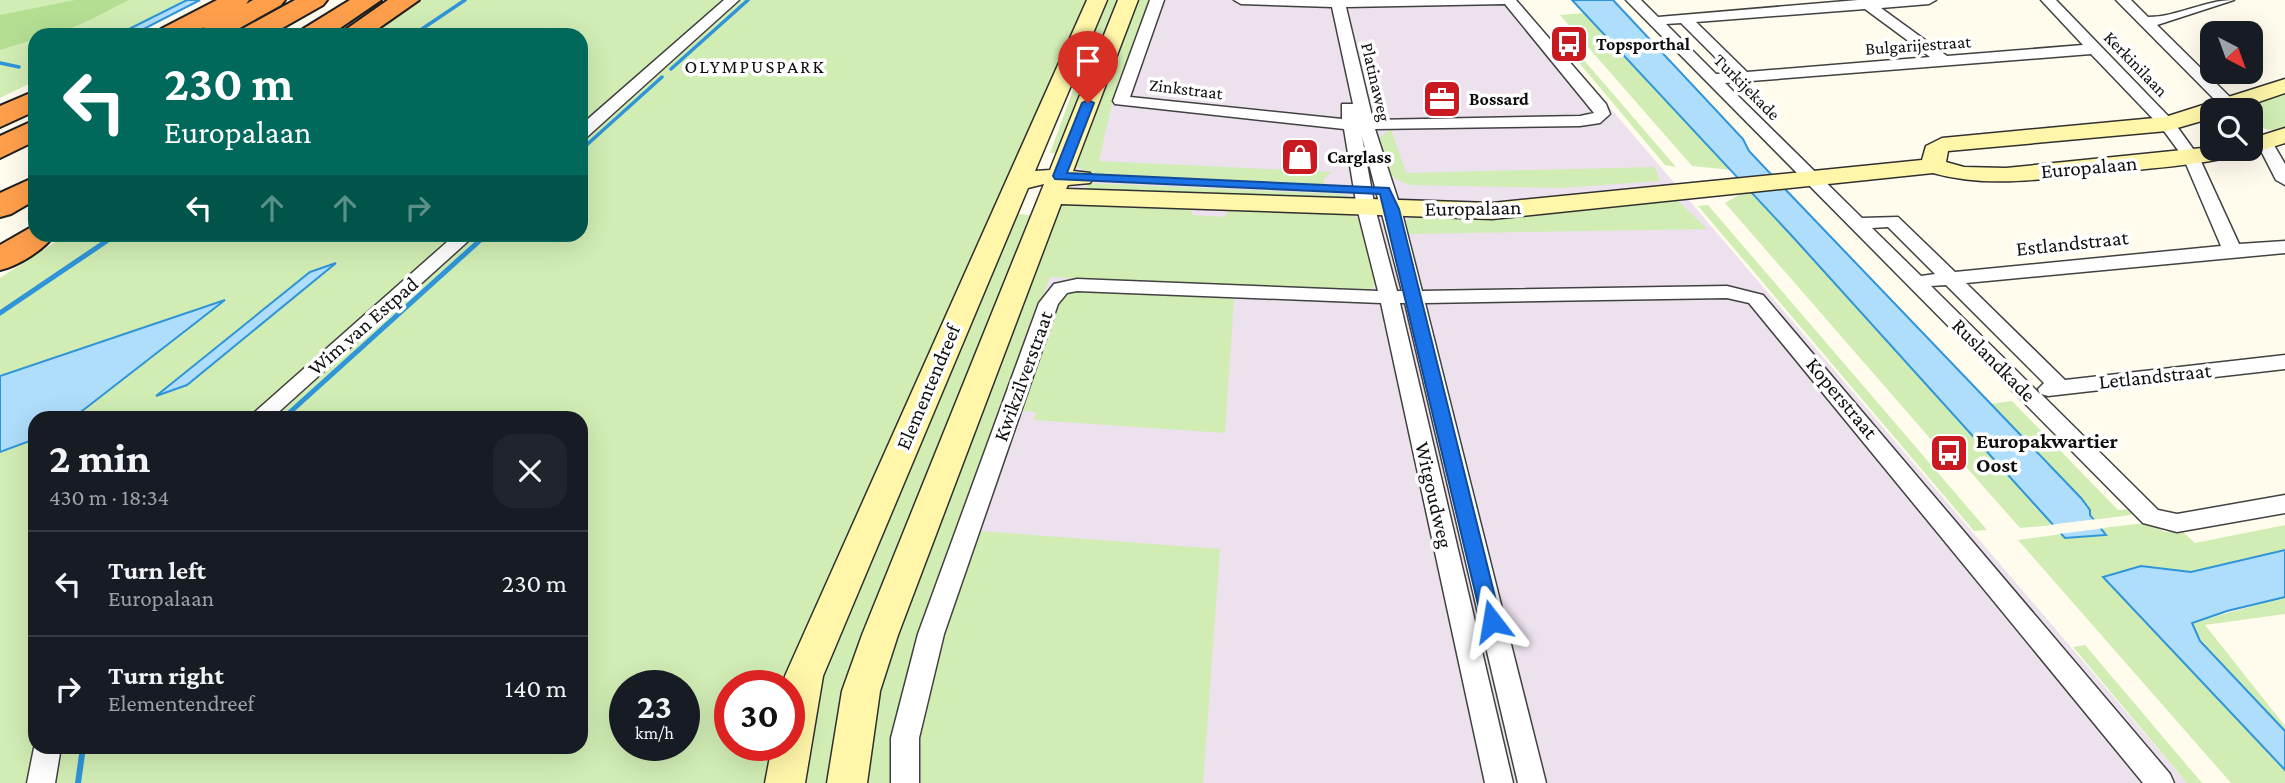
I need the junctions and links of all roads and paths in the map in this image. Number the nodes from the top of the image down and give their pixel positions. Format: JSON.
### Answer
{"nodes":[{"id":1,"x":236,"y":0,"type":"edge"},
{"id":2,"x":272,"y":0,"type":"edge"},
{"id":3,"x":314,"y":0,"type":"edge"},
{"id":4,"x":344,"y":0,"type":"edge"},
{"id":5,"x":368,"y":0,"type":"edge"},
{"id":6,"x":405,"y":0,"type":"edge"},
{"id":7,"x":732,"y":0,"type":"edge"},
{"id":8,"x":1097,"y":0,"type":"edge"},
{"id":9,"x":1128,"y":0,"type":"edge"},
{"id":10,"x":1157,"y":0,"type":"edge"},
{"id":11,"x":1241,"y":0,"type":"edge"},
{"id":12,"x":1502,"y":0,"type":"edge"},
{"id":13,"x":1509,"y":0,"type":"edge"},
{"id":14,"x":1633,"y":0,"type":"edge"},
{"id":15,"x":1928,"y":0,"type":"edge"},
{"id":16,"x":2048,"y":0,"type":"edge"},
{"id":17,"x":2123,"y":0,"type":"edge"},
{"id":18,"x":2227,"y":0,"type":"edge"},
{"id":19,"x":1865,"y":2,"type":"edge"},
{"id":20,"x":1331,"y":3,"type":"junction"},
{"id":21,"x":1685,"y":19,"type":"junction"},
{"id":22,"x":1655,"y":21,"type":"junction"},
{"id":23,"x":2144,"y":22,"type":"junction"},
{"id":24,"x":183,"y":28,"type":"edge"},
{"id":25,"x":220,"y":28,"type":"edge"},
{"id":26,"x":263,"y":28,"type":"edge"},
{"id":27,"x":298,"y":28,"type":"edge"},
{"id":28,"x":323,"y":28,"type":"edge"},
{"id":29,"x":362,"y":28,"type":"edge"},
{"id":30,"x":2095,"y":49,"type":"junction"},
{"id":31,"x":1947,"y":63,"type":"junction"},
{"id":32,"x":1743,"y":76,"type":"junction"},
{"id":33,"x":1712,"y":79,"type":"junction"},
{"id":34,"x":2285,"y":86,"type":"edge"},
{"id":35,"x":2209,"y":98,"type":"edge"},
{"id":36,"x":2250,"y":98,"type":"edge"},
{"id":37,"x":28,"y":104,"type":"edge"},
{"id":38,"x":2200,"y":114,"type":"edge"},
{"id":39,"x":28,"y":115,"type":"edge"},
{"id":40,"x":0,"y":118,"type":"edge"},
{"id":41,"x":2167,"y":124,"type":"junction"},
{"id":42,"x":1359,"y":125,"type":"junction"},
{"id":43,"x":588,"y":128,"type":"edge"},
{"id":44,"x":0,"y":131,"type":"edge"},
{"id":45,"x":28,"y":134,"type":"edge"},
{"id":46,"x":2263,"y":146,"type":"edge"},
{"id":47,"x":0,"y":149,"type":"edge"},
{"id":48,"x":2200,"y":155,"type":"edge"},
{"id":49,"x":2191,"y":157,"type":"junction"},
{"id":50,"x":28,"y":158,"type":"edge"},
{"id":51,"x":1934,"y":166,"type":"junction"},
{"id":52,"x":0,"y":172,"type":"edge"},
{"id":53,"x":1797,"y":176,"type":"junction"},
{"id":54,"x":2285,"y":180,"type":"edge"},
{"id":55,"x":1042,"y":183,"type":"junction"},
{"id":56,"x":28,"y":190,"type":"edge"},
{"id":57,"x":1377,"y":199,"type":"junction"},
{"id":58,"x":0,"y":207,"type":"edge"},
{"id":59,"x":28,"y":213,"type":"edge"},
{"id":60,"x":1859,"y":224,"type":"junction"},
{"id":61,"x":0,"y":230,"type":"edge"},
{"id":62,"x":28,"y":241,"type":"edge"},
{"id":63,"x":458,"y":242,"type":"edge"},
{"id":64,"x":2285,"y":248,"type":"edge"},
{"id":65,"x":2232,"y":250,"type":"junction"},
{"id":66,"x":0,"y":260,"type":"edge"},
{"id":67,"x":1949,"y":278,"type":"junction"},
{"id":68,"x":1916,"y":282,"type":"junction"},
{"id":69,"x":1400,"y":297,"type":"junction"},
{"id":70,"x":2285,"y":362,"type":"edge"},
{"id":71,"x":2060,"y":387,"type":"junction"},
{"id":72,"x":2025,"y":391,"type":"junction"},
{"id":73,"x":267,"y":411,"type":"edge"},
{"id":74,"x":2285,"y":504,"type":"edge"},
{"id":75,"x":46,"y":754,"type":"edge"},
{"id":76,"x":41,"y":783,"type":"edge"},
{"id":77,"x":785,"y":783,"type":"edge"},
{"id":78,"x":847,"y":783,"type":"edge"},
{"id":79,"x":905,"y":783,"type":"edge"},
{"id":80,"x":1499,"y":783,"type":"edge"},
{"id":81,"x":1532,"y":783,"type":"edge"},
{"id":82,"x":2160,"y":783,"type":"edge"}],
"edges":[{"from":1,"to":24,"type":"highway"},
{"from":2,"to":25,"type":"highway"},
{"from":3,"to":26,"type":"highway"},
{"from":4,"to":27,"type":"highway"},
{"from":5,"to":28,"type":"highway"},
{"from":6,"to":29,"type":"highway"},
{"from":7,"to":43,"type":"street"},
{"from":8,"to":55,"type":"main road","name":"Elementendreef"},
{"from":9,"to":55,"type":"main road","name":"Elementendreef"},
{"from":10,"to":42,"type":"street","name":"Zinkstraat"},
{"from":11,"to":20,"type":"street"},
{"from":12,"to":20,"type":"street"},
{"from":13,"to":42,"type":"street"},
{"from":14,"to":22,"type":"street","name":"Turkijekade"},
{"from":15,"to":19,"type":"street"},
{"from":16,"to":30,"type":"street","name":"Kerkinilaan"},
{"from":17,"to":23,"type":"street","name":"Kerkinilaan"},
{"from":18,"to":23,"type":"street"},
{"from":19,"to":21,"type":"street"},
{"from":19,"to":31,"type":"street"},
{"from":20,"to":42,"type":"street","name":"Platinaweg"},
{"from":21,"to":22,"type":"street"},
{"from":21,"to":32,"type":"street"},
{"from":22,"to":33,"type":"street","name":"Turkijekade"},
{"from":23,"to":35,"type":"street","name":"Kerkinilaan"},
{"from":30,"to":31,"type":"street","name":"Bulgarijestraat"},
{"from":30,"to":41,"type":"street","name":"Kerkinilaan"},
{"from":31,"to":32,"type":"street","name":"Bulgarijestraat"},
{"from":32,"to":33,"type":"street","name":"Bulgarijestraat"},
{"from":33,"to":53,"type":"street","name":"Turkijekade"},
{"from":34,"to":36,"type":"main road","name":"Europalaan"},
{"from":37,"to":40,"type":"highway"},
{"from":38,"to":41,"type":"main road","name":"Europalaan"},
{"from":39,"to":44,"type":"highway"},
{"from":41,"to":49,"type":"street","name":"Kerkinilaan"},
{"from":41,"to":51,"type":"main road","name":"Europalaan"},
{"from":42,"to":57,"type":"street","name":"Platinaweg"},
{"from":45,"to":47,"type":"highway"},
{"from":46,"to":54,"type":"street"},
{"from":48,"to":49,"type":"main road","name":"Europalaan"},
{"from":49,"to":51,"type":"main road","name":"Europalaan"},
{"from":49,"to":65,"type":"street","name":"Kerkinilaan"},
{"from":50,"to":52,"type":"highway"},
{"from":51,"to":53,"type":"main road","name":"Europalaan"},
{"from":53,"to":57,"type":"main road","name":"Europalaan"},
{"from":53,"to":60,"type":"street","name":"Ruslandkade"},
{"from":55,"to":57,"type":"main road","name":"Europalaan"},
{"from":55,"to":77,"type":"main road","name":"Elementendreef"},
{"from":55,"to":78,"type":"main road","name":"Elementendreef"},
{"from":56,"to":58,"type":"highway"},
{"from":57,"to":69,"type":"street","name":"Witgoudweg"},
{"from":59,"to":61,"type":"highway"},
{"from":60,"to":67,"type":"street","name":"Ruslandkade"},
{"from":60,"to":68,"type":"street","name":"Ruslandkade"},
{"from":62,"to":66,"type":"highway"},
{"from":63,"to":73,"type":"street","name":"Wim van Estpad"},
{"from":64,"to":65,"type":"street","name":"Estlandstraat"},
{"from":65,"to":67,"type":"street","name":"Estlandstraat"},
{"from":67,"to":68,"type":"street","name":"Estlandstraat"},
{"from":67,"to":71,"type":"street","name":"Ruslandkade"},
{"from":68,"to":72,"type":"street","name":"Ruslandkade"},
{"from":69,"to":79,"type":"street","name":"Kwikzilverstraat"},
{"from":69,"to":80,"type":"street","name":"Witgoudweg"},
{"from":69,"to":81,"type":"street","name":"Witgoudweg"},
{"from":69,"to":82,"type":"street","name":"Koperstraat"},
{"from":70,"to":71,"type":"street","name":"Letlandstraat"},
{"from":71,"to":72,"type":"street","name":"Letlandstraat"},
{"from":72,"to":74,"type":"street","name":"Ruslandkade"},
{"from":75,"to":76,"type":"street"}]}
